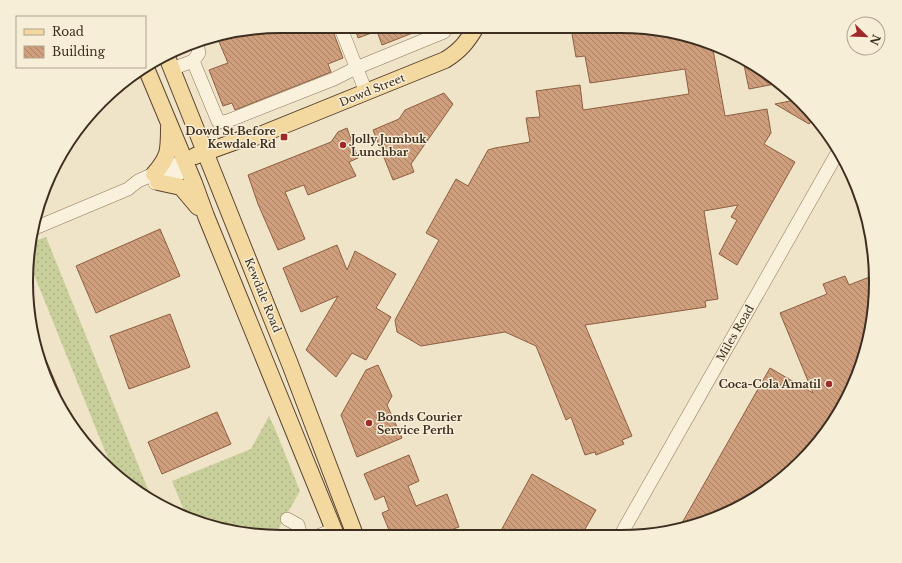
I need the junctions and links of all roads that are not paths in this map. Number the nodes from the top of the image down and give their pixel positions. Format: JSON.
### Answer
{"nodes":[{"id":1,"x":343,"y":33,"type":"edge"},
{"id":2,"x":442,"y":33,"type":"edge"},
{"id":3,"x":472,"y":33,"type":"edge"},
{"id":4,"x":198,"y":48,"type":"edge"},
{"id":5,"x":193,"y":61,"type":"junction"},
{"id":6,"x":170,"y":63,"type":"edge"},
{"id":7,"x":356,"y":68,"type":"junction"},
{"id":8,"x":148,"y":72,"type":"edge"},
{"id":9,"x":366,"y":92,"type":"junction"},
{"id":10,"x":169,"y":123,"type":"junction"},
{"id":11,"x":835,"y":155,"type":"edge"},
{"id":12,"x":207,"y":157,"type":"junction"},
{"id":13,"x":186,"y":165,"type":"junction"},
{"id":14,"x":840,"y":165,"type":"edge"},
{"id":15,"x":156,"y":178,"type":"junction"},
{"id":16,"x":206,"y":216,"type":"junction"},
{"id":17,"x":39,"y":226,"type":"edge"},
{"id":18,"x":287,"y":519,"type":"dead end"},
{"id":19,"x":353,"y":529,"type":"edge"},
{"id":20,"x":633,"y":529,"type":"edge"},
{"id":21,"x":300,"y":530,"type":"edge"},
{"id":22,"x":329,"y":530,"type":"edge"},
{"id":23,"x":624,"y":530,"type":"edge"}],
"edges":[{"from":1,"to":7,"type":"street"},
{"from":2,"to":7,"type":"street"},
{"from":3,"to":9,"type":"main road","name":"Dowd Street"},
{"from":4,"to":5,"type":"street"},
{"from":5,"to":6,"type":"street"},
{"from":5,"to":7,"type":"street"},
{"from":6,"to":12,"type":"main road","name":"Kewdale Road"},
{"from":7,"to":9,"type":"street"},
{"from":8,"to":10,"type":"main road","name":"Kewdale Road"},
{"from":9,"to":12,"type":"main road","name":"Dowd Street"},
{"from":10,"to":13,"type":"main road","name":"Kewdale Road"},
{"from":10,"to":15,"type":"main road"},
{"from":11,"to":23,"type":"street","name":"Miles Road"},
{"from":12,"to":13,"type":"main road","name":"Dowd Street"},
{"from":12,"to":19,"type":"main road","name":"Kewdale Road"},
{"from":13,"to":15,"type":"street","name":"Dowd Street"},
{"from":13,"to":16,"type":"main road","name":"Kewdale Road"},
{"from":14,"to":20,"type":"street","name":"Miles Road"},
{"from":15,"to":16,"type":"main road"},
{"from":15,"to":17,"type":"street","name":"Dowd Street"},
{"from":16,"to":22,"type":"main road","name":"Kewdale Road"},
{"from":18,"to":21,"type":"street"}]}
